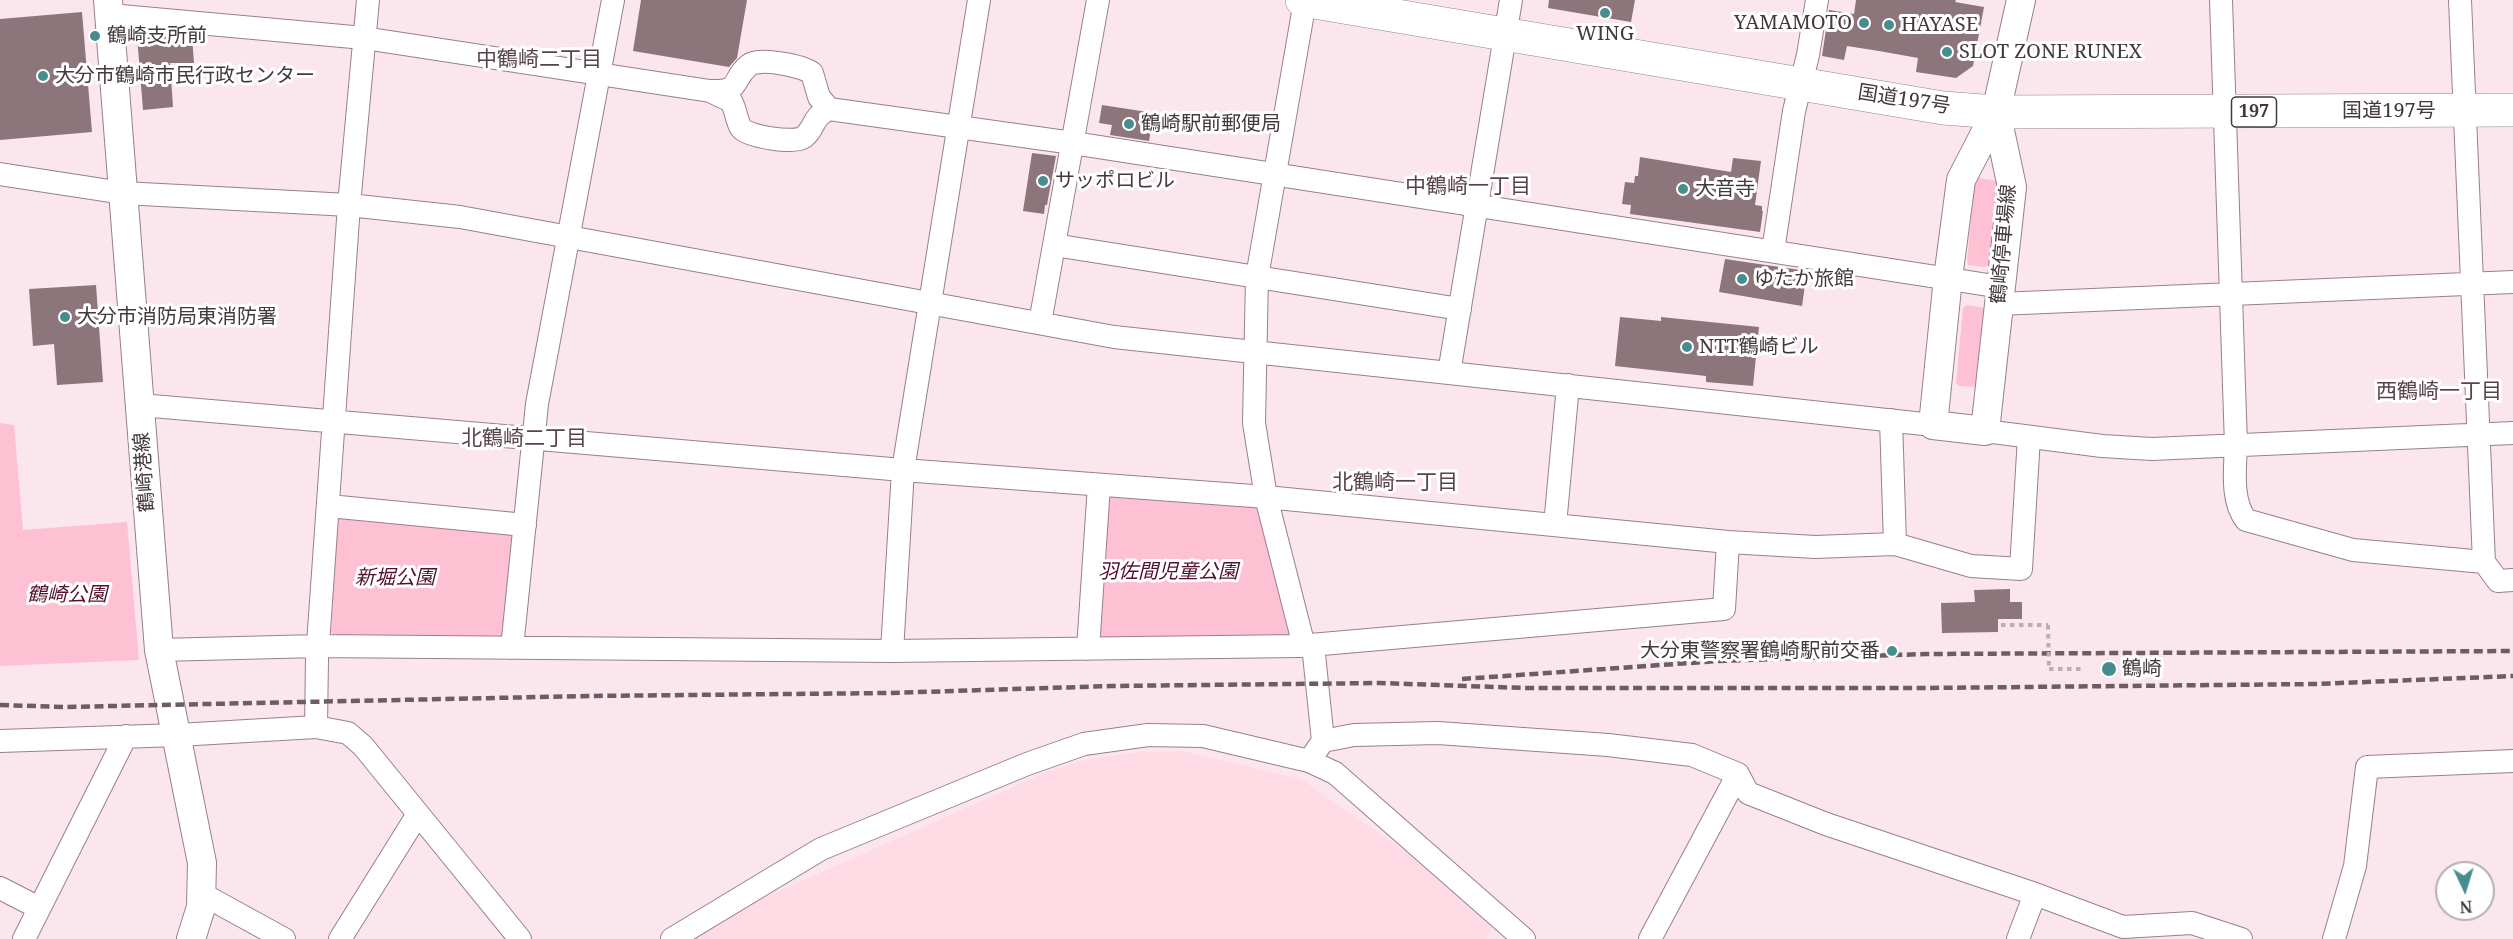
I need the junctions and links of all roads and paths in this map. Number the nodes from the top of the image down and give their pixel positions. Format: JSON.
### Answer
{"nodes":[{"id":1,"x":368,"y":0,"type":"edge"},
{"id":2,"x":614,"y":0,"type":"edge"},
{"id":3,"x":979,"y":0,"type":"edge"},
{"id":4,"x":1098,"y":0,"type":"edge"},
{"id":5,"x":1304,"y":0,"type":"edge"},
{"id":6,"x":1511,"y":0,"type":"edge"},
{"id":7,"x":1817,"y":0,"type":"edge"},
{"id":8,"x":2021,"y":0,"type":"edge"},
{"id":9,"x":2221,"y":0,"type":"edge"},
{"id":10,"x":2460,"y":0,"type":"edge"},
{"id":11,"x":109,"y":8,"type":"edge"},
{"id":12,"x":1506,"y":33,"type":"junction"},
{"id":13,"x":364,"y":38,"type":"junction"},
{"id":14,"x":600,"y":74,"type":"junction"},
{"id":15,"x":1801,"y":84,"type":"junction"},
{"id":16,"x":710,"y":91,"type":"junction"},
{"id":17,"x":829,"y":109,"type":"junction"},
{"id":18,"x":2464,"y":110,"type":"junction"},
{"id":19,"x":2513,"y":110,"type":"edge"},
{"id":20,"x":1996,"y":112,"type":"junction"},
{"id":21,"x":2225,"y":112,"type":"junction"},
{"id":22,"x":959,"y":126,"type":"junction"},
{"id":23,"x":1073,"y":143,"type":"junction"},
{"id":24,"x":0,"y":174,"type":"edge"},
{"id":25,"x":1275,"y":175,"type":"junction"},
{"id":26,"x":123,"y":193,"type":"junction"},
{"id":27,"x":349,"y":205,"type":"junction"},
{"id":28,"x":1477,"y":206,"type":"junction"},
{"id":29,"x":568,"y":237,"type":"junction"},
{"id":30,"x":1054,"y":245,"type":"junction"},
{"id":31,"x":1773,"y":251,"type":"junction"},
{"id":32,"x":1257,"y":277,"type":"junction"},
{"id":33,"x":1948,"y":278,"type":"junction"},
{"id":34,"x":2513,"y":282,"type":"edge"},
{"id":35,"x":2472,"y":283,"type":"junction"},
{"id":36,"x":2231,"y":294,"type":"junction"},
{"id":37,"x":2000,"y":296,"type":"junction"},
{"id":38,"x":930,"y":303,"type":"junction"},
{"id":39,"x":1460,"y":309,"type":"junction"},
{"id":40,"x":1040,"y":323,"type":"junction"},
{"id":41,"x":1256,"y":352,"type":"junction"},
{"id":42,"x":1449,"y":373,"type":"junction"},
{"id":43,"x":1568,"y":385,"type":"junction"},
{"id":44,"x":140,"y":405,"type":"junction"},
{"id":45,"x":1891,"y":420,"type":"junction"},
{"id":46,"x":334,"y":422,"type":"junction"},
{"id":47,"x":1933,"y":425,"type":"junction"},
{"id":48,"x":1985,"y":431,"type":"junction"},
{"id":49,"x":2513,"y":433,"type":"edge"},
{"id":50,"x":2478,"y":435,"type":"junction"},
{"id":51,"x":2028,"y":438,"type":"junction"},
{"id":52,"x":533,"y":439,"type":"junction"},
{"id":53,"x":2236,"y":445,"type":"junction"},
{"id":54,"x":903,"y":471,"type":"junction"},
{"id":55,"x":1099,"y":485,"type":"junction"},
{"id":56,"x":1266,"y":497,"type":"junction"},
{"id":57,"x":329,"y":506,"type":"junction"},
{"id":58,"x":525,"y":525,"type":"junction"},
{"id":59,"x":1555,"y":525,"type":"junction"},
{"id":60,"x":1728,"y":542,"type":"junction"},
{"id":61,"x":1895,"y":544,"type":"junction"},
{"id":62,"x":2484,"y":562,"type":"junction"},
{"id":63,"x":2513,"y":580,"type":"edge"},
{"id":64,"x":2001,"y":626,"type":"dead end"},
{"id":65,"x":319,"y":638,"type":"junction"},
{"id":66,"x":1309,"y":646,"type":"junction"},
{"id":67,"x":512,"y":648,"type":"junction"},
{"id":68,"x":1088,"y":649,"type":"junction"},
{"id":69,"x":159,"y":650,"type":"junction"},
{"id":70,"x":892,"y":651,"type":"junction"},
{"id":71,"x":2082,"y":669,"type":"dead end"},
{"id":72,"x":316,"y":727,"type":"junction"},
{"id":73,"x":178,"y":735,"type":"junction"},
{"id":74,"x":126,"y":736,"type":"junction"},
{"id":75,"x":0,"y":741,"type":"edge"},
{"id":76,"x":1323,"y":741,"type":"junction"},
{"id":77,"x":1310,"y":761,"type":"junction"},
{"id":78,"x":2513,"y":761,"type":"edge"},
{"id":79,"x":1738,"y":774,"type":"junction"},
{"id":80,"x":418,"y":814,"type":"junction"},
{"id":81,"x":0,"y":888,"type":"edge"},
{"id":82,"x":202,"y":894,"type":"junction"},
{"id":83,"x":2035,"y":894,"type":"junction"},
{"id":84,"x":39,"y":908,"type":"junction"},
{"id":85,"x":24,"y":939,"type":"edge"},
{"id":86,"x":191,"y":939,"type":"edge"},
{"id":87,"x":284,"y":939,"type":"edge"},
{"id":88,"x":340,"y":939,"type":"edge"},
{"id":89,"x":520,"y":939,"type":"edge"},
{"id":90,"x":672,"y":939,"type":"edge"},
{"id":91,"x":1524,"y":939,"type":"edge"},
{"id":92,"x":1650,"y":939,"type":"edge"},
{"id":93,"x":2019,"y":939,"type":"edge"},
{"id":94,"x":2241,"y":939,"type":"edge"},
{"id":95,"x":2334,"y":939,"type":"edge"}],
"edges":[{"from":1,"to":13,"type":"street"},
{"from":2,"to":14,"type":"street"},
{"from":3,"to":22,"type":"street"},
{"from":4,"to":23,"type":"street"},
{"from":5,"to":12,"type":"highway","name":"国道197号","number":"197"},
{"from":5,"to":25,"type":"street"},
{"from":6,"to":12,"type":"street"},
{"from":7,"to":15,"type":"street"},
{"from":8,"to":20,"type":"main road"},
{"from":9,"to":21,"type":"street"},
{"from":10,"to":18,"type":"street"},
{"from":11,"to":13,"type":"street"},
{"from":11,"to":26,"type":"main road","name":"鶴崎港線"},
{"from":12,"to":15,"type":"highway","name":"国道197号","number":"197"},
{"from":12,"to":28,"type":"street"},
{"from":13,"to":14,"type":"street"},
{"from":13,"to":27,"type":"street"},
{"from":14,"to":16,"type":"street"},
{"from":14,"to":29,"type":"street"},
{"from":15,"to":20,"type":"highway","name":"国道197号","number":"197"},
{"from":15,"to":31,"type":"street"},
{"from":16,"to":17,"type":"street"},
{"from":16,"to":17,"type":"street"},
{"from":17,"to":22,"type":"street"},
{"from":18,"to":19,"type":"highway","name":"国道197号","number":"197"},
{"from":18,"to":21,"type":"highway","name":"国道197号","number":"197"},
{"from":18,"to":35,"type":"street"},
{"from":20,"to":21,"type":"highway","name":"国道197号","number":"197"},
{"from":20,"to":33,"type":"main road"},
{"from":20,"to":37,"type":"main road","name":"鶴崎停車場線"},
{"from":21,"to":36,"type":"street"},
{"from":22,"to":23,"type":"street"},
{"from":22,"to":38,"type":"street"},
{"from":23,"to":25,"type":"street"},
{"from":23,"to":30,"type":"street"},
{"from":24,"to":26,"type":"street"},
{"from":25,"to":28,"type":"street"},
{"from":25,"to":32,"type":"street"},
{"from":26,"to":27,"type":"street"},
{"from":26,"to":44,"type":"main road","name":"鶴崎港線"},
{"from":27,"to":29,"type":"street"},
{"from":27,"to":46,"type":"street"},
{"from":28,"to":31,"type":"street"},
{"from":28,"to":39,"type":"street"},
{"from":29,"to":38,"type":"street"},
{"from":29,"to":52,"type":"street"},
{"from":30,"to":32,"type":"street"},
{"from":30,"to":40,"type":"street"},
{"from":31,"to":33,"type":"street"},
{"from":32,"to":39,"type":"street"},
{"from":32,"to":41,"type":"street"},
{"from":33,"to":37,"type":"street"},
{"from":33,"to":47,"type":"main road"},
{"from":34,"to":35,"type":"street"},
{"from":35,"to":36,"type":"street"},
{"from":35,"to":50,"type":"street"},
{"from":36,"to":37,"type":"street"},
{"from":36,"to":53,"type":"street"},
{"from":37,"to":48,"type":"main road","name":"鶴崎停車場線"},
{"from":38,"to":40,"type":"street"},
{"from":38,"to":54,"type":"street"},
{"from":39,"to":42,"type":"street"},
{"from":40,"to":41,"type":"street"},
{"from":41,"to":42,"type":"street"},
{"from":41,"to":56,"type":"street"},
{"from":42,"to":43,"type":"street"},
{"from":43,"to":45,"type":"street"},
{"from":43,"to":59,"type":"street"},
{"from":44,"to":46,"type":"street"},
{"from":44,"to":69,"type":"main road","name":"鶴崎港線"},
{"from":45,"to":47,"type":"street"},
{"from":45,"to":61,"type":"street"},
{"from":46,"to":52,"type":"street"},
{"from":46,"to":57,"type":"street"},
{"from":47,"to":48,"type":"main road"},
{"from":48,"to":51,"type":"street"},
{"from":49,"to":50,"type":"street"},
{"from":50,"to":53,"type":"street"},
{"from":50,"to":62,"type":"street"},
{"from":51,"to":53,"type":"street"},
{"from":51,"to":61,"type":"street"},
{"from":52,"to":54,"type":"street"},
{"from":52,"to":58,"type":"street"},
{"from":53,"to":62,"type":"street"},
{"from":54,"to":55,"type":"street"},
{"from":54,"to":70,"type":"street"},
{"from":55,"to":56,"type":"street"},
{"from":55,"to":68,"type":"street"},
{"from":56,"to":59,"type":"street"},
{"from":56,"to":66,"type":"street"},
{"from":57,"to":58,"type":"street"},
{"from":57,"to":65,"type":"street"},
{"from":58,"to":67,"type":"street"},
{"from":59,"to":60,"type":"street"},
{"from":60,"to":61,"type":"street"},
{"from":60,"to":66,"type":"street"},
{"from":62,"to":63,"type":"street"},
{"from":64,"to":71,"type":"path","bridge":true},
{"from":65,"to":67,"type":"street"},
{"from":65,"to":69,"type":"street"},
{"from":65,"to":72,"type":"street"},
{"from":66,"to":68,"type":"street"},
{"from":66,"to":76,"type":"street"},
{"from":67,"to":70,"type":"street"},
{"from":68,"to":70,"type":"street"},
{"from":69,"to":73,"type":"main road","name":"鶴崎港線"},
{"from":72,"to":73,"type":"street"},
{"from":72,"to":80,"type":"street"},
{"from":73,"to":74,"type":"street"},
{"from":73,"to":82,"type":"main road","name":"鶴崎港線"},
{"from":74,"to":75,"type":"street"},
{"from":74,"to":84,"type":"street"},
{"from":76,"to":77,"type":"street"},
{"from":76,"to":79,"type":"street"},
{"from":77,"to":90,"type":"street"},
{"from":77,"to":91,"type":"street"},
{"from":78,"to":95,"type":"street"},
{"from":79,"to":83,"type":"street"},
{"from":79,"to":92,"type":"street"},
{"from":80,"to":88,"type":"street"},
{"from":80,"to":89,"type":"street"},
{"from":81,"to":84,"type":"street"},
{"from":82,"to":86,"type":"main road","name":"鶴崎港線"},
{"from":82,"to":87,"type":"street"},
{"from":83,"to":93,"type":"street"},
{"from":83,"to":94,"type":"street"},
{"from":84,"to":85,"type":"street"}]}
